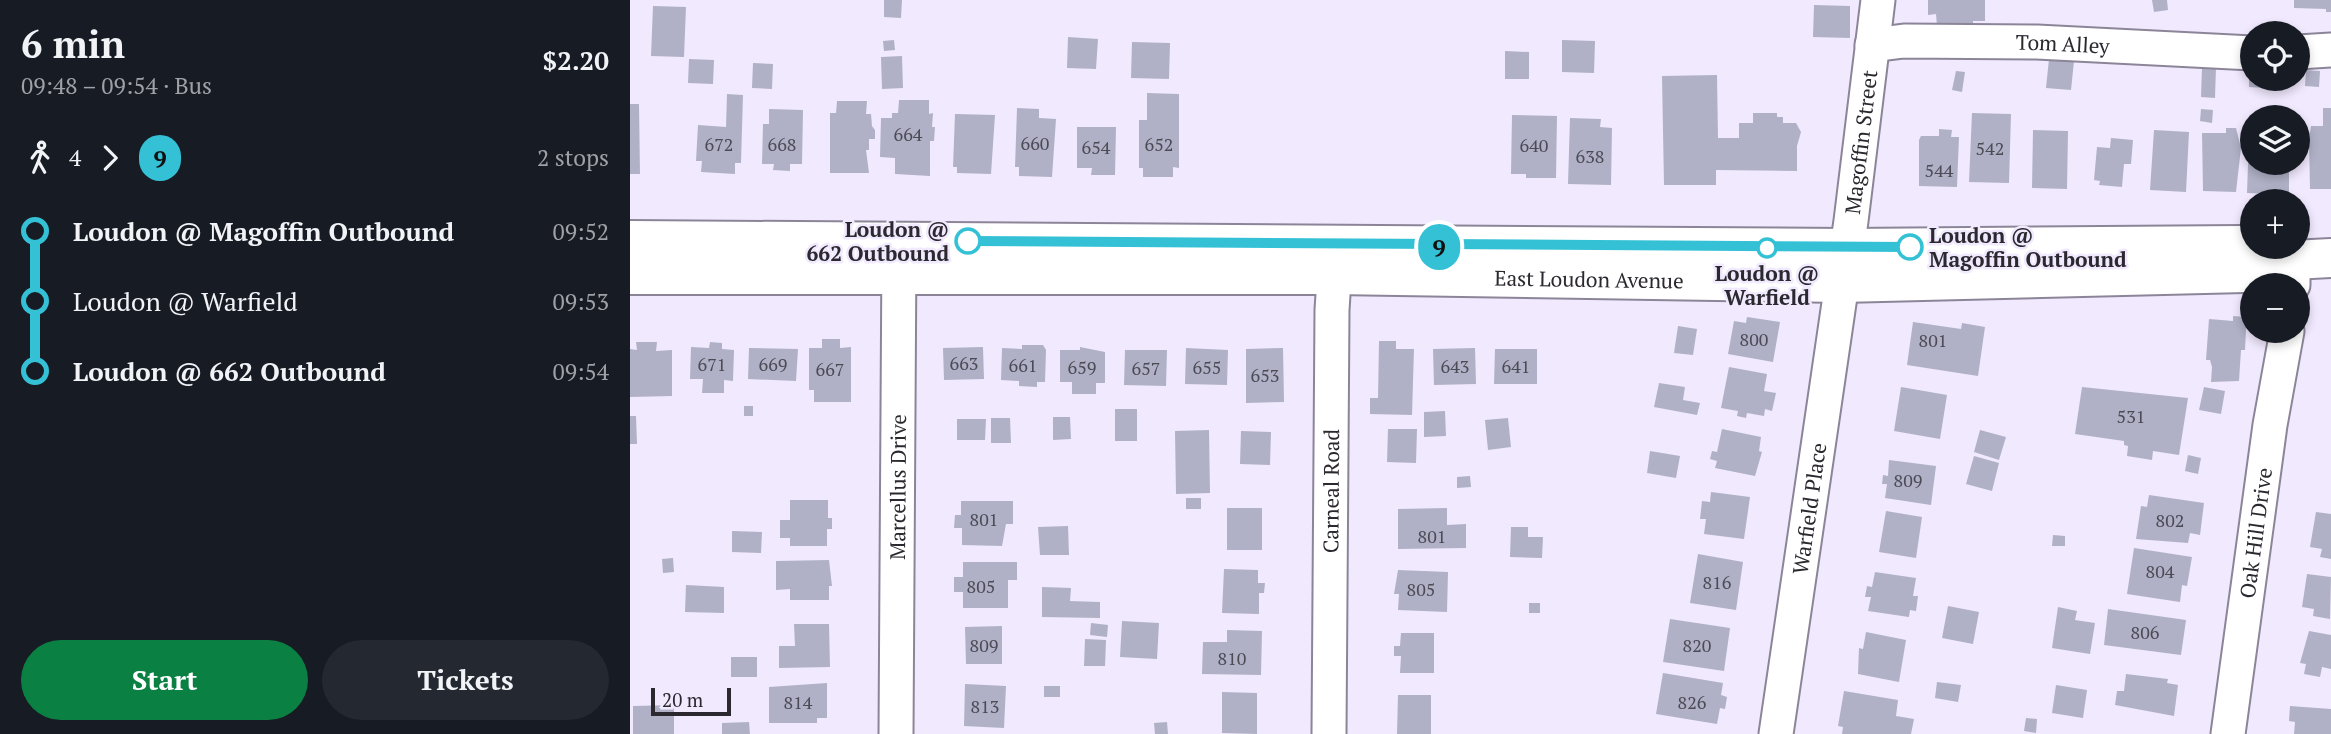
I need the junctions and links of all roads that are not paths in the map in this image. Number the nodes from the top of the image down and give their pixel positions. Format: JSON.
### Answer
{"nodes":[{"id":1,"x":1878,"y":0,"type":"edge"},
{"id":2,"x":1872,"y":45,"type":"junction"},
{"id":3,"x":2331,"y":50,"type":"edge"},
{"id":4,"x":2310,"y":51,"type":"edge"},
{"id":5,"x":2240,"y":52,"type":"edge"},
{"id":6,"x":630,"y":240,"type":"edge"},
{"id":7,"x":900,"y":258,"type":"junction"},
{"id":8,"x":2331,"y":258,"type":"edge"},
{"id":9,"x":1335,"y":261,"type":"junction"},
{"id":10,"x":1844,"y":266,"type":"junction"},
{"id":11,"x":2293,"y":272,"type":"edge"},
{"id":12,"x":630,"y":275,"type":"edge"},
{"id":13,"x":2285,"y":343,"type":"edge"},
{"id":14,"x":896,"y":734,"type":"edge"},
{"id":15,"x":1329,"y":734,"type":"edge"},
{"id":16,"x":1776,"y":734,"type":"edge"},
{"id":17,"x":2228,"y":734,"type":"edge"}],
"edges":[{"from":1,"to":2,"type":"street","name":"Magoffin Street"},
{"from":2,"to":5,"type":"street","name":"Tom Alley"},
{"from":2,"to":10,"type":"street","name":"Magoffin Street"},
{"from":3,"to":4,"type":"street"},
{"from":6,"to":7,"type":"main road","name":"East Loudon Avenue"},
{"from":7,"to":9,"type":"main road","name":"East Loudon Avenue"},
{"from":7,"to":12,"type":"main road","name":"East Loudon Avenue"},
{"from":7,"to":14,"type":"street","name":"Marcellus Drive"},
{"from":8,"to":11,"type":"main road","name":"East Loudon Avenue"},
{"from":9,"to":10,"type":"main road","name":"East Loudon Avenue"},
{"from":9,"to":15,"type":"street","name":"Carneal Road"},
{"from":10,"to":11,"type":"main road","name":"East Loudon Avenue"},
{"from":10,"to":16,"type":"street","name":"Warfield Place"},
{"from":13,"to":17,"type":"street","name":"Oak Hill Drive"}]}
